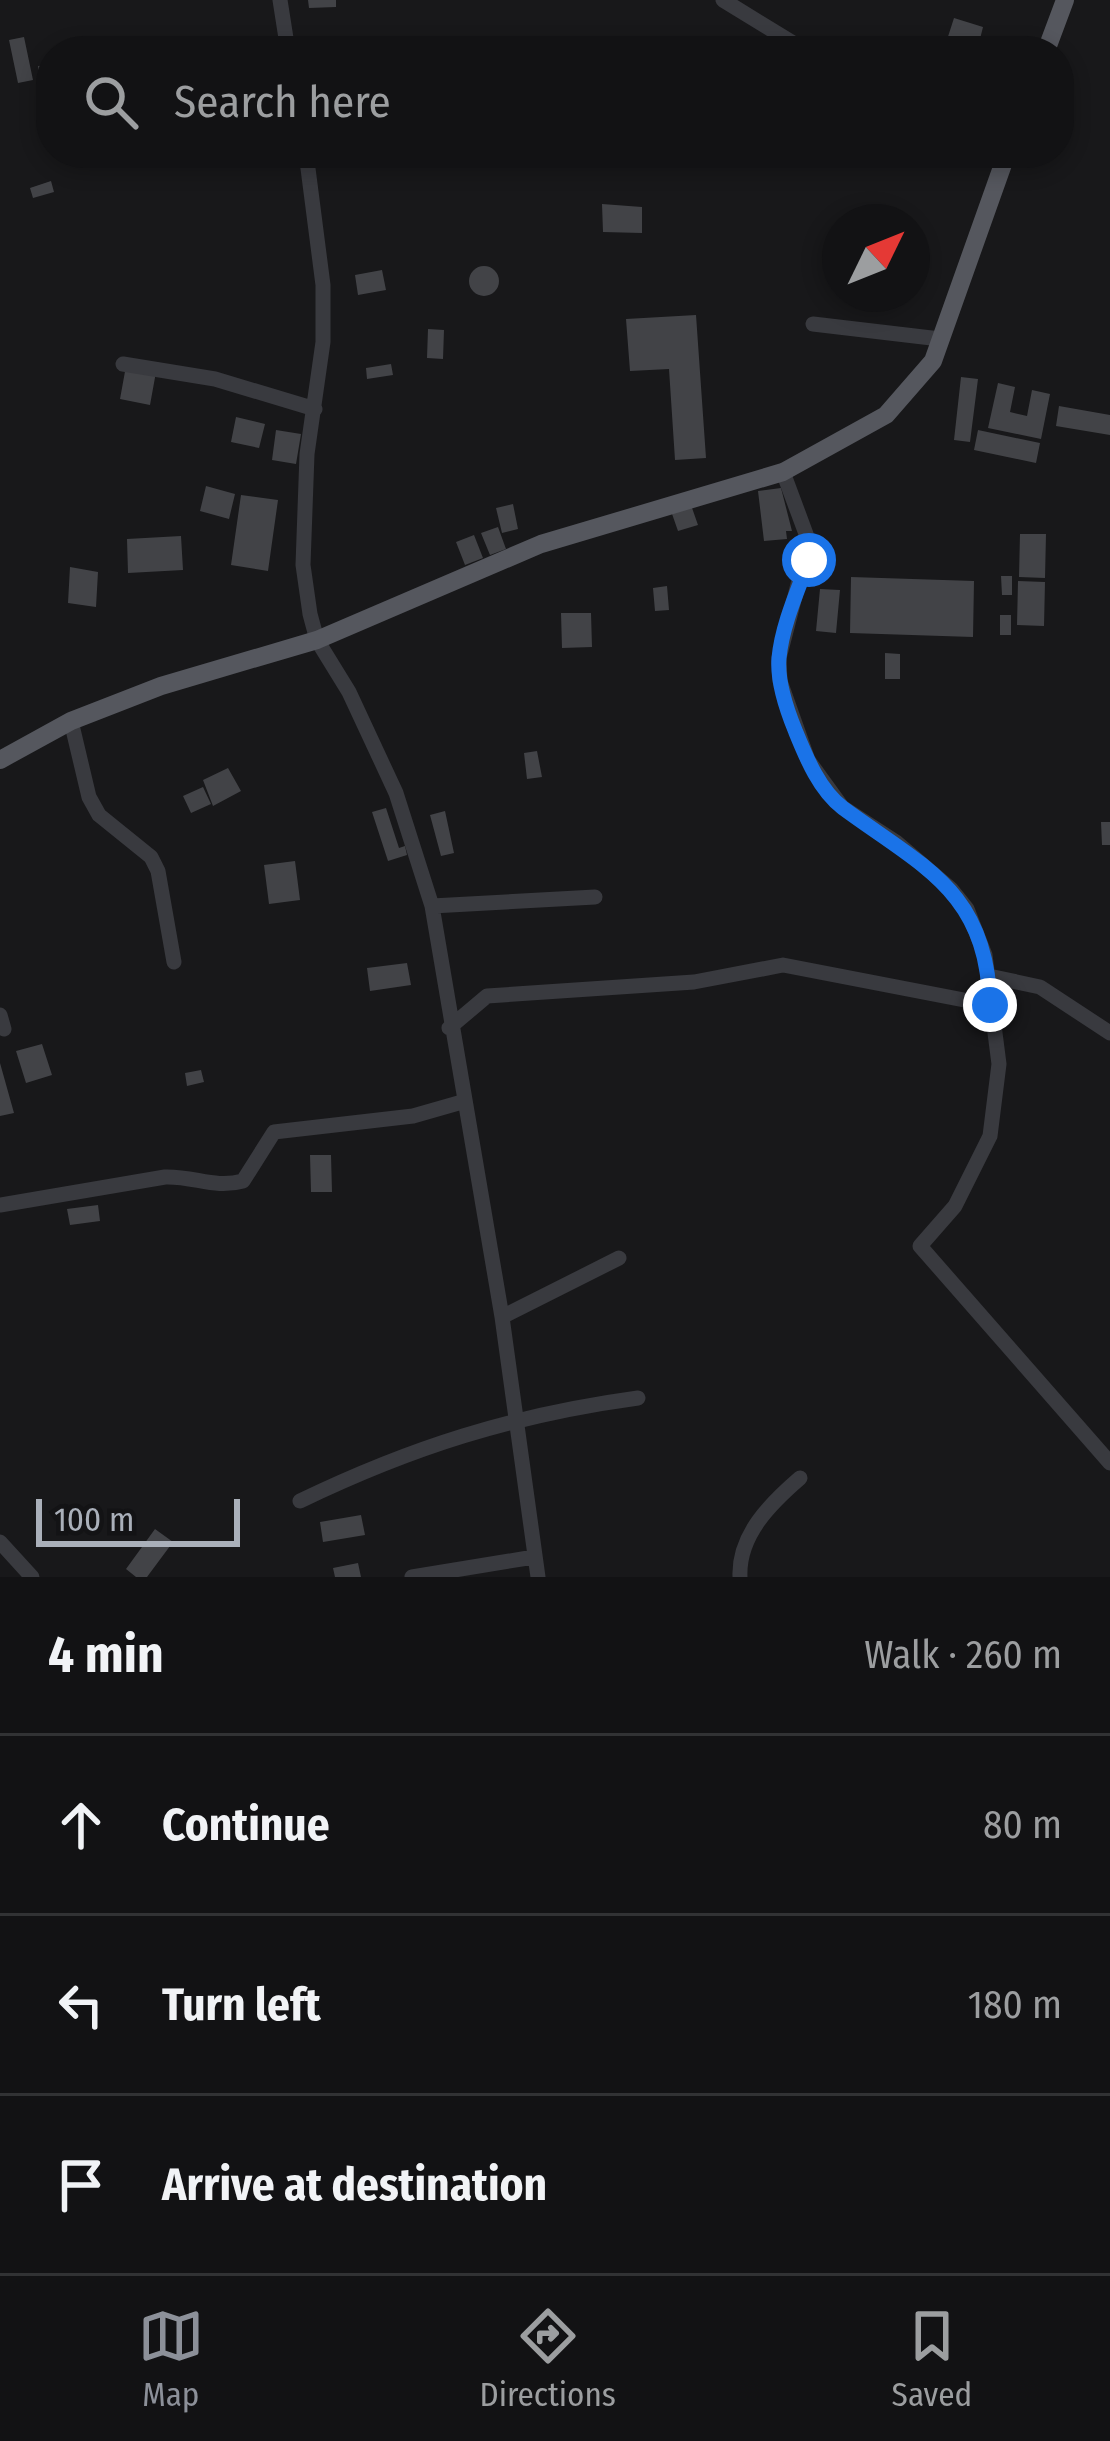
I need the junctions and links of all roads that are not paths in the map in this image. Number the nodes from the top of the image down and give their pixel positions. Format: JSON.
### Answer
{"nodes":[{"id":1,"x":280,"y":0,"type":"edge"},
{"id":2,"x":722,"y":0,"type":"edge"},
{"id":3,"x":1065,"y":0,"type":"edge"},
{"id":4,"x":286,"y":36,"type":"edge"},
{"id":5,"x":781,"y":36,"type":"edge"},
{"id":6,"x":1052,"y":36,"type":"edge"},
{"id":7,"x":308,"y":168,"type":"edge"},
{"id":8,"x":1001,"y":168,"type":"edge"},
{"id":9,"x":814,"y":324,"type":"dead end"},
{"id":10,"x":940,"y":339,"type":"junction"},
{"id":11,"x":123,"y":364,"type":"dead end"},
{"id":12,"x":314,"y":409,"type":"junction"},
{"id":13,"x":783,"y":472,"type":"junction"},
{"id":14,"x":317,"y":640,"type":"junction"},
{"id":15,"x":71,"y":721,"type":"junction"},
{"id":16,"x":0,"y":760,"type":"edge"},
{"id":17,"x":595,"y":897,"type":"dead end"},
{"id":18,"x":431,"y":906,"type":"junction"},
{"id":19,"x":173,"y":962,"type":"dead end"},
{"id":20,"x":989,"y":976,"type":"junction"},
{"id":21,"x":990,"y":1005,"type":"junction"},
{"id":22,"x":449,"y":1028,"type":"junction"},
{"id":23,"x":1110,"y":1033,"type":"edge"},
{"id":24,"x":462,"y":1102,"type":"junction"},
{"id":25,"x":0,"y":1205,"type":"edge"},
{"id":26,"x":619,"y":1258,"type":"dead end"},
{"id":27,"x":502,"y":1317,"type":"junction"},
{"id":28,"x":638,"y":1398,"type":"dead end"},
{"id":29,"x":515,"y":1420,"type":"junction"},
{"id":30,"x":1110,"y":1463,"type":"edge"},
{"id":31,"x":800,"y":1478,"type":"dead end"},
{"id":32,"x":300,"y":1501,"type":"dead end"},
{"id":33,"x":0,"y":1542,"type":"edge"},
{"id":34,"x":534,"y":1557,"type":"junction"},
{"id":35,"x":32,"y":1577,"type":"edge"},
{"id":36,"x":412,"y":1577,"type":"edge"},
{"id":37,"x":538,"y":1577,"type":"edge"},
{"id":38,"x":740,"y":1577,"type":"edge"}],
"edges":[{"from":1,"to":4,"type":"street"},
{"from":2,"to":5,"type":"street"},
{"from":3,"to":6,"type":"main road"},
{"from":7,"to":12,"type":"street"},
{"from":8,"to":10,"type":"main road"},
{"from":9,"to":10,"type":"street"},
{"from":10,"to":13,"type":"main road"},
{"from":11,"to":12,"type":"street"},
{"from":12,"to":14,"type":"street"},
{"from":13,"to":14,"type":"main road"},
{"from":13,"to":20,"type":"street"},
{"from":14,"to":15,"type":"main road"},
{"from":14,"to":18,"type":"street"},
{"from":15,"to":16,"type":"main road"},
{"from":15,"to":19,"type":"street"},
{"from":17,"to":18,"type":"street"},
{"from":18,"to":22,"type":"street"},
{"from":20,"to":21,"type":"street"},
{"from":20,"to":23,"type":"street"},
{"from":21,"to":22,"type":"street"},
{"from":21,"to":30,"type":"street"},
{"from":22,"to":24,"type":"street"},
{"from":24,"to":25,"type":"street"},
{"from":24,"to":27,"type":"street"},
{"from":26,"to":27,"type":"street"},
{"from":27,"to":29,"type":"street"},
{"from":28,"to":29,"type":"street"},
{"from":29,"to":32,"type":"street"},
{"from":29,"to":34,"type":"street"},
{"from":31,"to":38,"type":"street"},
{"from":33,"to":35,"type":"street"},
{"from":34,"to":36,"type":"street"},
{"from":34,"to":37,"type":"street"}]}
